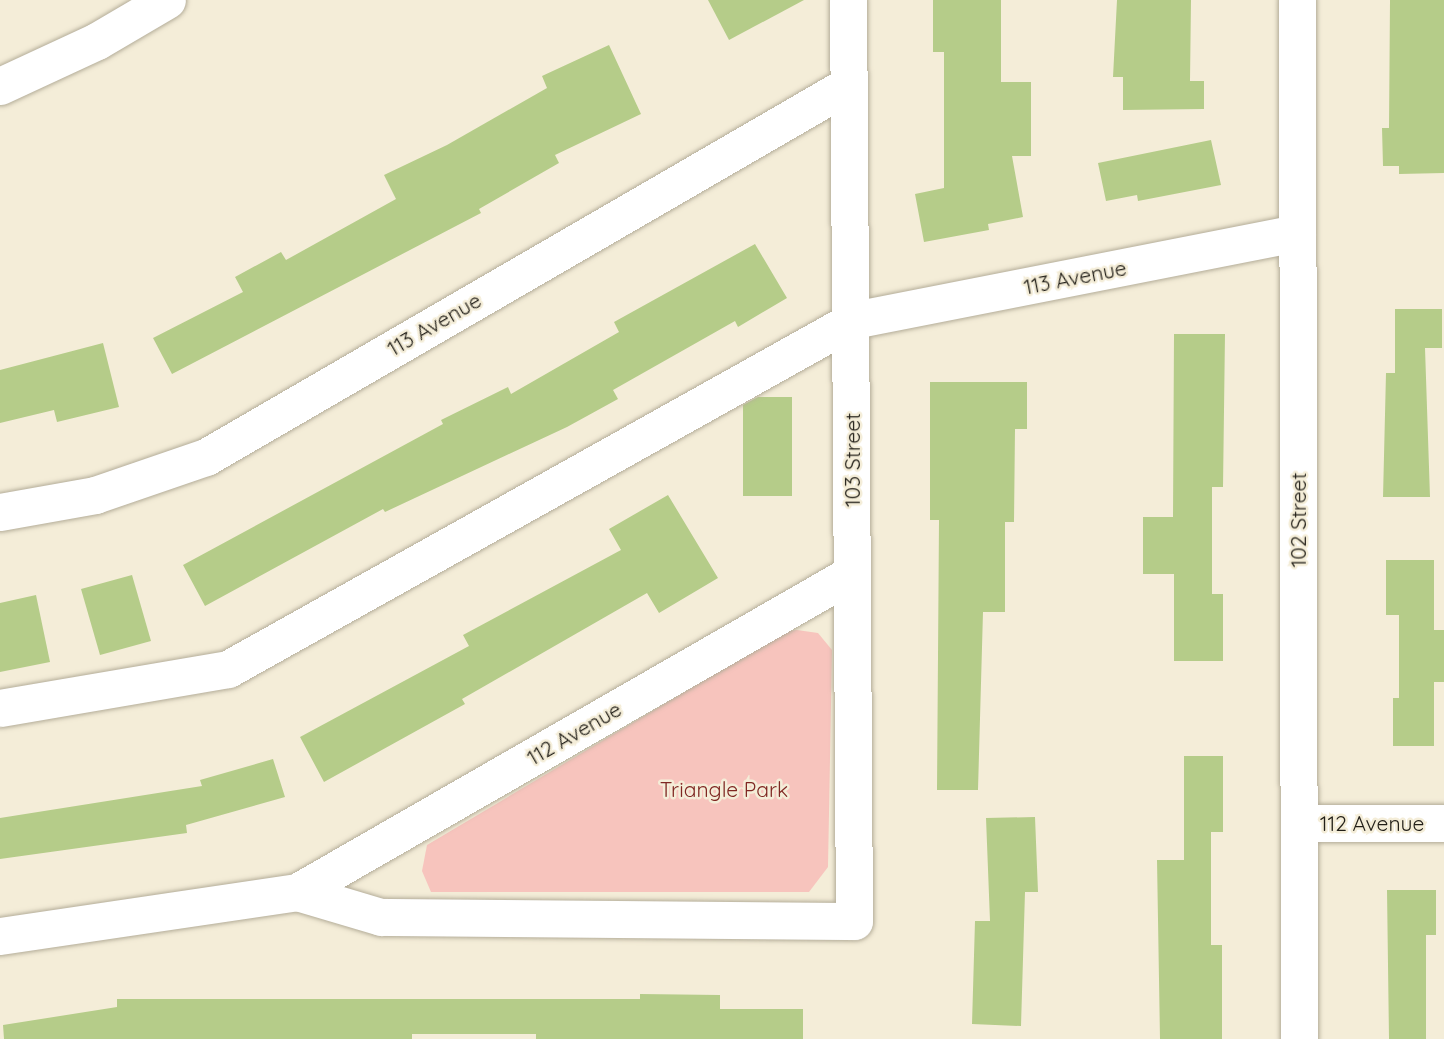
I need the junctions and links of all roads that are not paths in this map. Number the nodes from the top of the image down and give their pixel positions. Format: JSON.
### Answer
{"nodes":[{"id":1,"x":167,"y":0,"type":"edge"},
{"id":2,"x":848,"y":0,"type":"edge"},
{"id":3,"x":1297,"y":0,"type":"edge"},
{"id":4,"x":848,"y":85,"type":"junction"},
{"id":5,"x":0,"y":86,"type":"edge"},
{"id":6,"x":1297,"y":233,"type":"junction"},
{"id":7,"x":853,"y":320,"type":"junction"},
{"id":8,"x":0,"y":512,"type":"edge"},
{"id":9,"x":852,"y":574,"type":"junction"},
{"id":10,"x":0,"y":708,"type":"edge"},
{"id":11,"x":1300,"y":823,"type":"junction"},
{"id":12,"x":1444,"y":823,"type":"edge"},
{"id":13,"x":297,"y":892,"type":"junction"},
{"id":14,"x":854,"y":921,"type":"joint"},
{"id":15,"x":0,"y":936,"type":"edge"},
{"id":16,"x":1299,"y":1039,"type":"edge"}],
"edges":[{"from":1,"to":5,"type":"street"},
{"from":2,"to":4,"type":"street","name":"103 Street"},
{"from":3,"to":6,"type":"street","name":"102 Street"},
{"from":4,"to":7,"type":"street","name":"103 Street"},
{"from":4,"to":8,"type":"street","name":"113 Avenue"},
{"from":6,"to":7,"type":"street","name":"113 Avenue"},
{"from":6,"to":11,"type":"street","name":"102 Street"},
{"from":7,"to":9,"type":"street","name":"103 Street"},
{"from":7,"to":10,"type":"street","name":"113 Avenue"},
{"from":9,"to":13,"type":"street","name":"112 Avenue"},
{"from":9,"to":14,"type":"street","name":"103 Street"},
{"from":11,"to":12,"type":"street","name":"112 Avenue"},
{"from":11,"to":16,"type":"street","name":"102 Street"},
{"from":13,"to":14,"type":"street","name":"112 Avenue"},
{"from":13,"to":15,"type":"street","name":"112 Avenue"}]}
